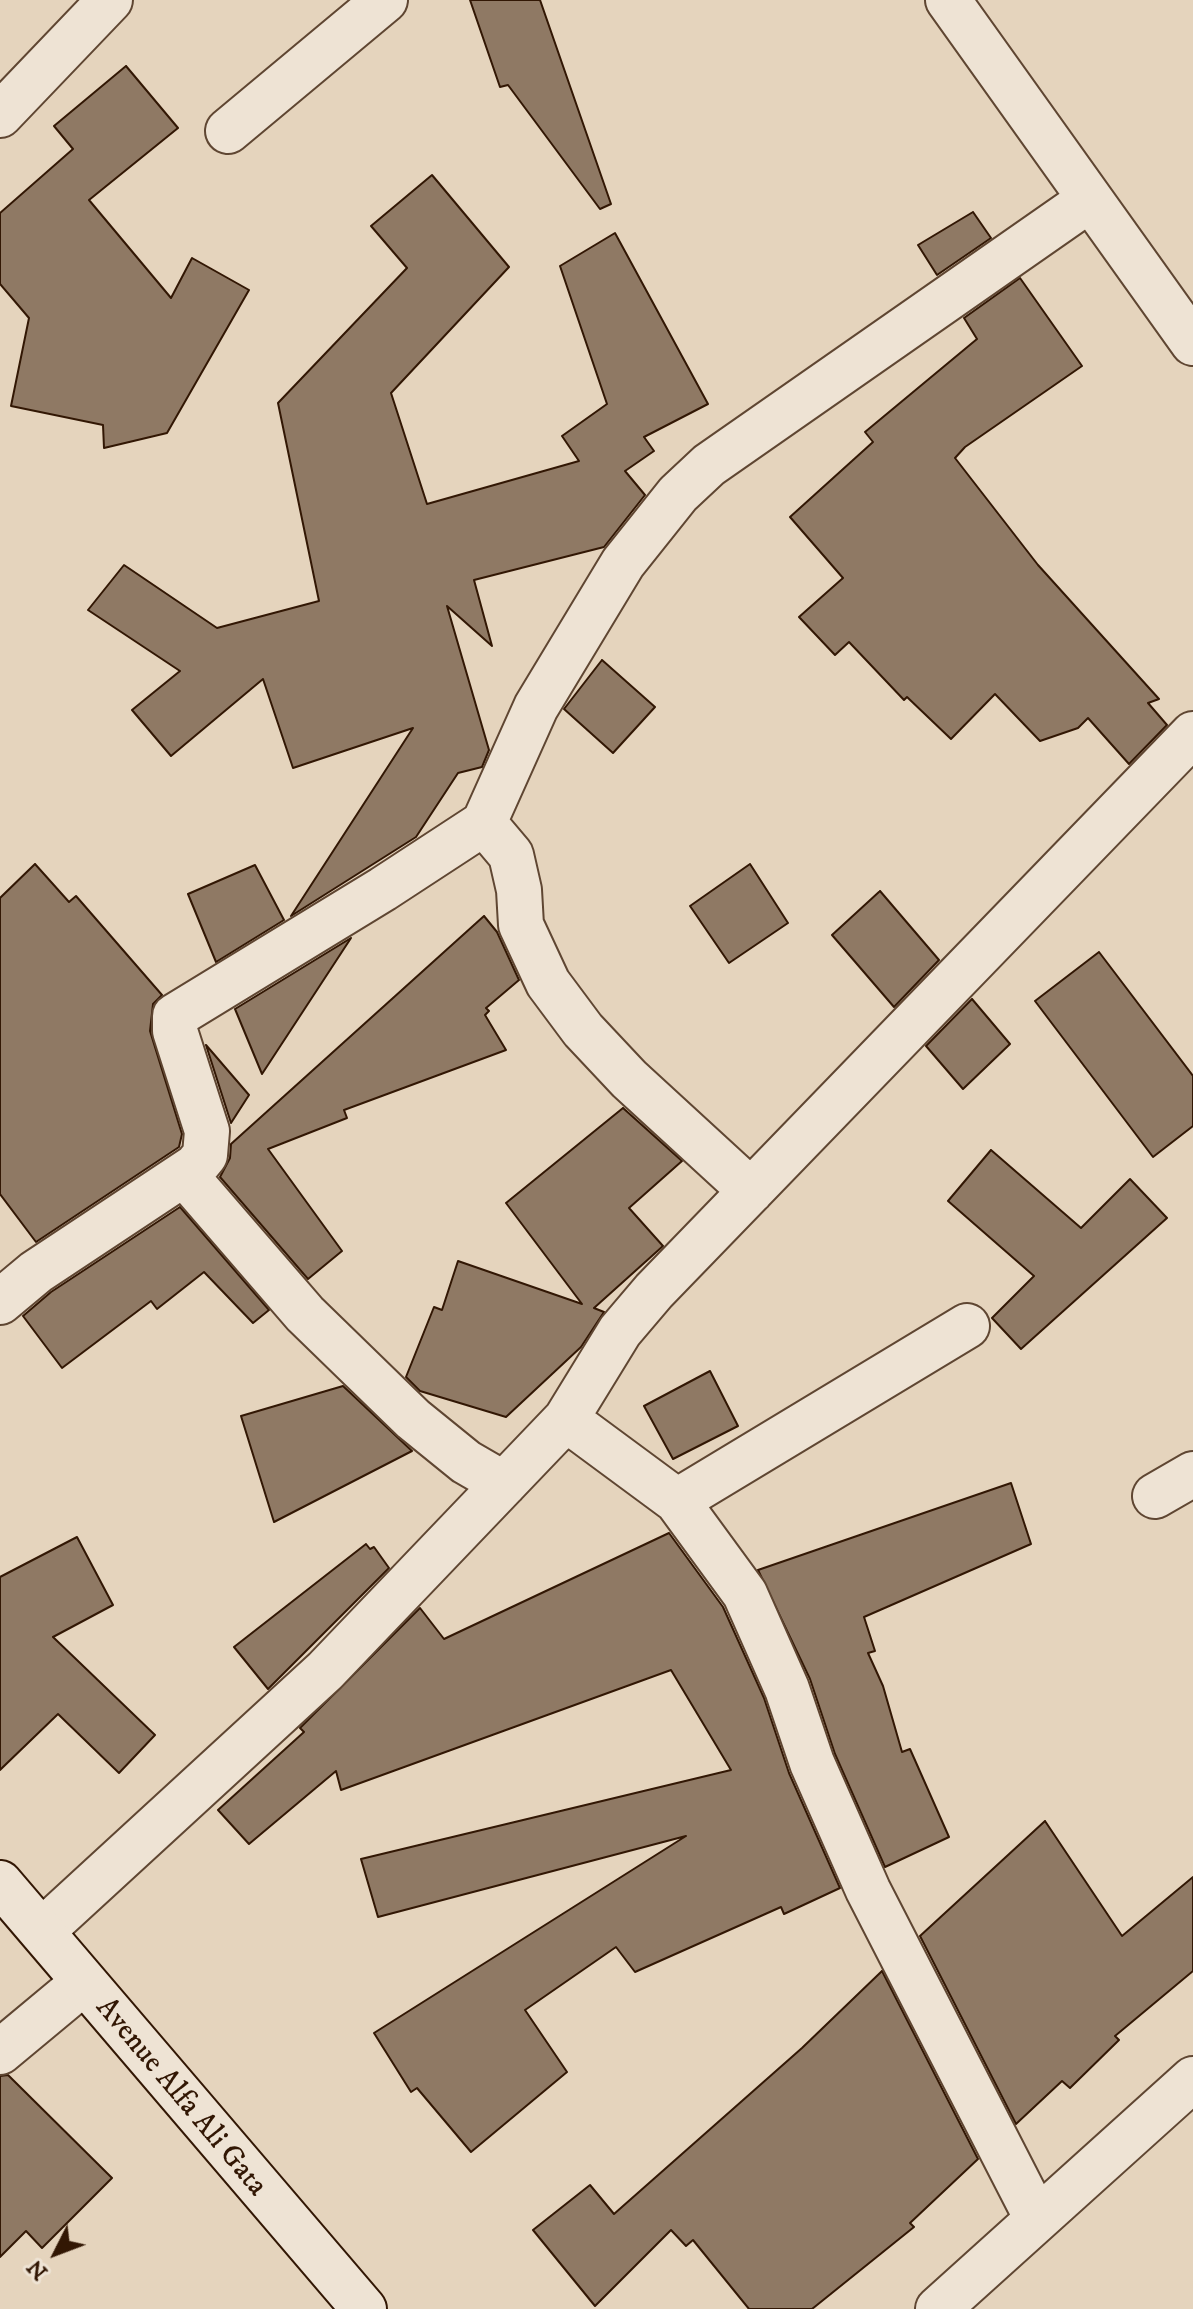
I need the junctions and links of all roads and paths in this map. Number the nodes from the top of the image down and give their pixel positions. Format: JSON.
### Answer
{"nodes":[{"id":1,"x":110,"y":0,"type":"edge"},
{"id":2,"x":385,"y":0,"type":"edge"},
{"id":3,"x":948,"y":0,"type":"edge"},
{"id":4,"x":0,"y":115,"type":"edge"},
{"id":5,"x":228,"y":131,"type":"dead end"},
{"id":6,"x":1089,"y":200,"type":"junction"},
{"id":7,"x":1193,"y":343,"type":"edge"},
{"id":8,"x":1193,"y":734,"type":"edge"},
{"id":9,"x":484,"y":823,"type":"junction"},
{"id":10,"x":185,"y":1175,"type":"junction"},
{"id":11,"x":751,"y":1191,"type":"junction"},
{"id":12,"x":0,"y":1302,"type":"edge"},
{"id":13,"x":967,"y":1326,"type":"dead end"},
{"id":14,"x":566,"y":1419,"type":"junction"},
{"id":15,"x":1193,"y":1474,"type":"edge"},
{"id":16,"x":504,"y":1484,"type":"junction"},
{"id":17,"x":1155,"y":1496,"type":"dead end"},
{"id":18,"x":677,"y":1501,"type":"junction"},
{"id":19,"x":0,"y":1883,"type":"edge"},
{"id":20,"x":42,"y":1931,"type":"junction"},
{"id":21,"x":83,"y":1983,"type":"junction"},
{"id":22,"x":0,"y":2052,"type":"edge"},
{"id":23,"x":1193,"y":2079,"type":"edge"},
{"id":24,"x":1037,"y":2219,"type":"junction"},
{"id":25,"x":364,"y":2309,"type":"edge"},
{"id":26,"x":938,"y":2309,"type":"edge"}],
"edges":[{"from":1,"to":4,"type":"street"},
{"from":2,"to":5,"type":"street"},
{"from":3,"to":6,"type":"street"},
{"from":6,"to":7,"type":"street"},
{"from":6,"to":9,"type":"street"},
{"from":8,"to":11,"type":"street"},
{"from":9,"to":10,"type":"street"},
{"from":9,"to":11,"type":"street"},
{"from":10,"to":12,"type":"street"},
{"from":10,"to":16,"type":"street"},
{"from":11,"to":14,"type":"street"},
{"from":13,"to":18,"type":"street"},
{"from":14,"to":16,"type":"street"},
{"from":14,"to":18,"type":"street"},
{"from":15,"to":17,"type":"street"},
{"from":16,"to":20,"type":"street"},
{"from":18,"to":24,"type":"street"},
{"from":19,"to":20,"type":"street","name":"Avenue Alfa Ali Gata"},
{"from":20,"to":21,"type":"street","name":"Avenue Alfa Ali Gata"},
{"from":21,"to":22,"type":"street"},
{"from":21,"to":25,"type":"street","name":"Avenue Alfa Ali Gata"},
{"from":23,"to":24,"type":"street"},
{"from":24,"to":26,"type":"street"}]}
